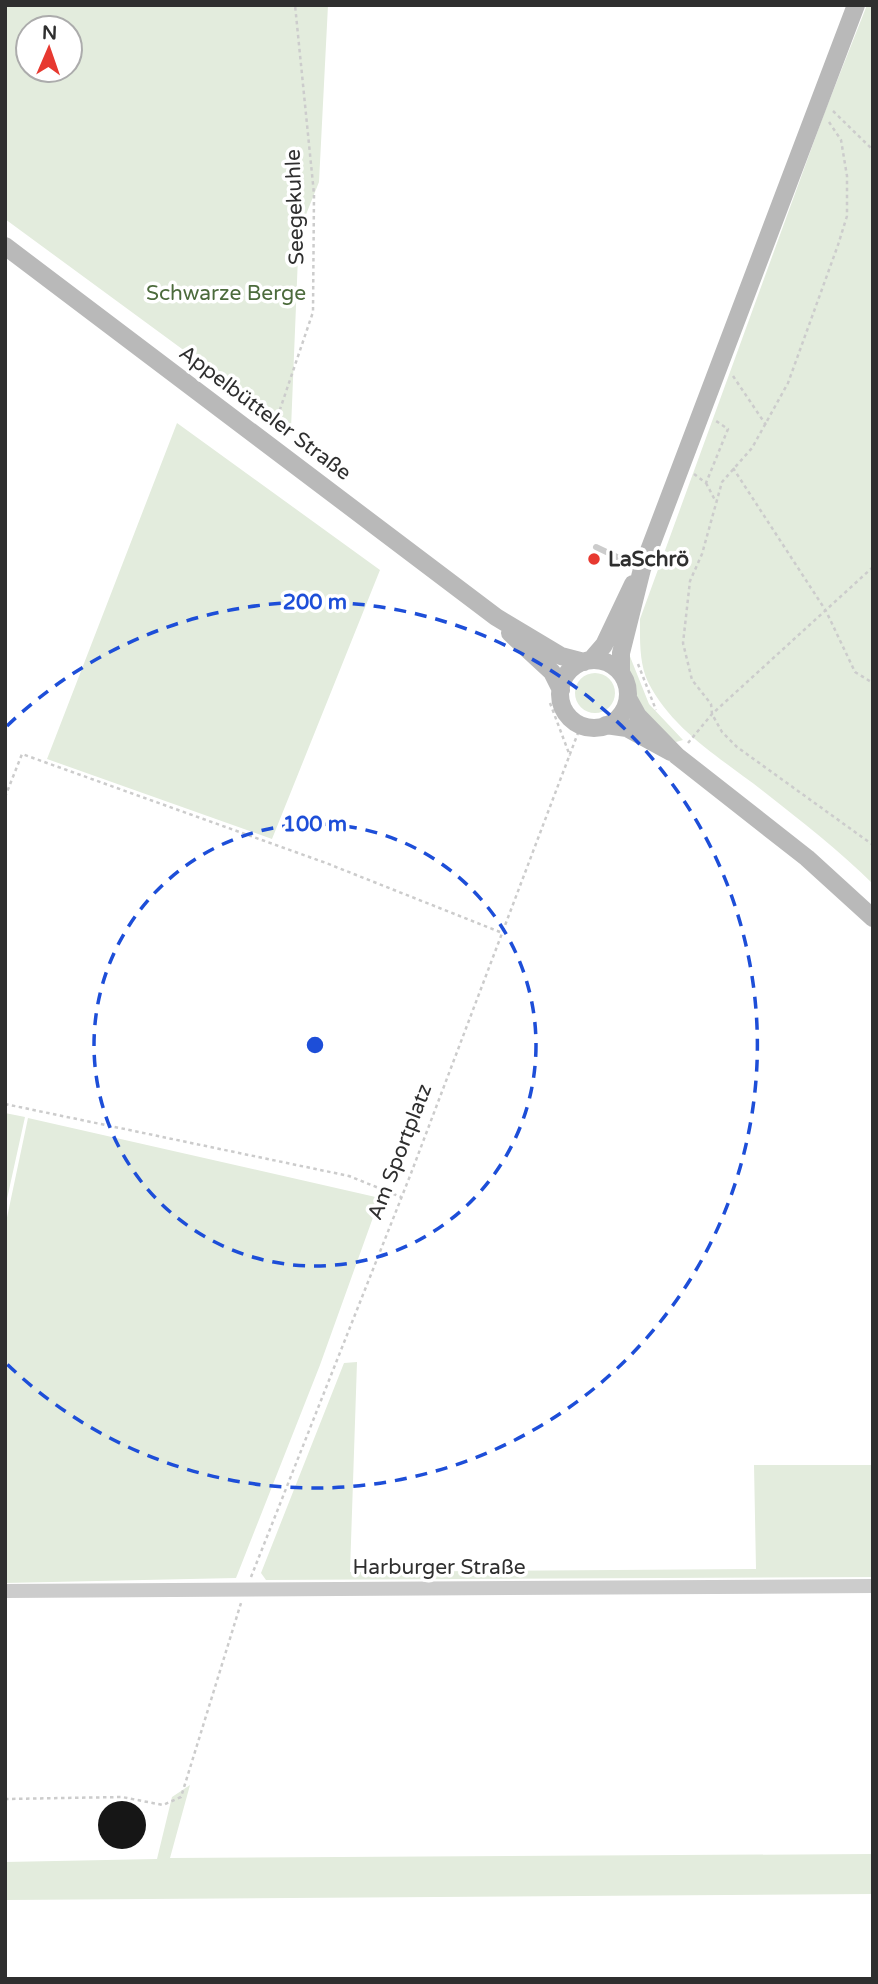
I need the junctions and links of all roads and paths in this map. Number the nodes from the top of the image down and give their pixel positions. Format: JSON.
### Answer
{"nodes":[{"id":1,"x":295,"y":5,"type":"edge"},
{"id":2,"x":856,"y":5,"type":"edge"},
{"id":3,"x":822,"y":106,"type":"junction"},
{"id":4,"x":873,"y":150,"type":"edge"},
{"id":5,"x":5,"y":246,"type":"edge"},
{"id":6,"x":721,"y":361,"type":"junction"},
{"id":7,"x":702,"y":412,"type":"junction"},
{"id":8,"x":766,"y":425,"type":"junction"},
{"id":9,"x":269,"y":443,"type":"junction"},
{"id":10,"x":682,"y":465,"type":"junction"},
{"id":11,"x":733,"y":466,"type":"junction"},
{"id":12,"x":706,"y":483,"type":"junction"},
{"id":13,"x":717,"y":503,"type":"junction"},
{"id":14,"x":596,"y":547,"type":"dead end"},
{"id":15,"x":873,"y":567,"type":"edge"},
{"id":16,"x":642,"y":569,"type":"junction"},
{"id":17,"x":826,"y":611,"type":"junction"},
{"id":18,"x":496,"y":617,"type":"junction"},
{"id":19,"x":636,"y":660,"type":"dead end"},
{"id":20,"x":587,"y":661,"type":"junction"},
{"id":21,"x":621,"y":673,"type":"junction"},
{"id":22,"x":873,"y":683,"type":"edge"},
{"id":23,"x":555,"y":696,"type":"junction"},
{"id":24,"x":628,"y":698,"type":"junction"},
{"id":25,"x":712,"y":714,"type":"junction"},
{"id":26,"x":662,"y":717,"type":"dead end"},
{"id":27,"x":581,"y":725,"type":"junction"},
{"id":28,"x":606,"y":725,"type":"junction"},
{"id":29,"x":683,"y":749,"type":"junction"},
{"id":30,"x":570,"y":756,"type":"junction"},
{"id":31,"x":5,"y":797,"type":"edge"},
{"id":32,"x":873,"y":845,"type":"edge"},
{"id":33,"x":873,"y":918,"type":"edge"},
{"id":34,"x":500,"y":932,"type":"junction"},
{"id":35,"x":5,"y":1104,"type":"edge"},
{"id":36,"x":401,"y":1197,"type":"junction"},
{"id":37,"x":873,"y":1586,"type":"edge"},
{"id":38,"x":5,"y":1591,"type":"edge"},
{"id":39,"x":244,"y":1595,"type":"junction"},
{"id":40,"x":5,"y":1799,"type":"edge"}],
"edges":[{"from":1,"to":9,"type":"path","name":"Seegekuhle"},
{"from":2,"to":3,"type":"main road"},
{"from":3,"to":4,"type":"path"},
{"from":3,"to":6,"type":"main road"},
{"from":3,"to":8,"type":"path"},
{"from":5,"to":9,"type":"main road","name":"Appelbütteler Straße"},
{"from":6,"to":7,"type":"main road"},
{"from":6,"to":8,"type":"path"},
{"from":7,"to":10,"type":"main road"},
{"from":7,"to":12,"type":"path"},
{"from":8,"to":11,"type":"path"},
{"from":9,"to":18,"type":"main road","name":"Appelbütteler Straße"},
{"from":10,"to":12,"type":"path"},
{"from":10,"to":16,"type":"main road"},
{"from":11,"to":13,"type":"path"},
{"from":11,"to":17,"type":"path"},
{"from":12,"to":13,"type":"path"},
{"from":13,"to":25,"type":"path"},
{"from":14,"to":16,"type":"lane"},
{"from":15,"to":17,"type":"path"},
{"from":16,"to":20,"type":"main road"},
{"from":16,"to":21,"type":"main road"},
{"from":17,"to":22,"type":"path"},
{"from":17,"to":25,"type":"path"},
{"from":18,"to":20,"type":"main road","name":"Appelbütteler Straße"},
{"from":18,"to":23,"type":"main road","name":"Appelbütteler Straße"},
{"from":19,"to":26,"type":"path"},
{"from":20,"to":21,"type":"main road"},
{"from":20,"to":23,"type":"main road"},
{"from":21,"to":24,"type":"main road"},
{"from":23,"to":27,"type":"main road"},
{"from":23,"to":30,"type":"path"},
{"from":24,"to":28,"type":"main road"},
{"from":24,"to":29,"type":"main road"},
{"from":25,"to":29,"type":"path"},
{"from":25,"to":32,"type":"path"},
{"from":27,"to":28,"type":"main road"},
{"from":27,"to":30,"type":"path","name":"Am Sportplatz"},
{"from":28,"to":29,"type":"main road"},
{"from":29,"to":33,"type":"main road"},
{"from":30,"to":34,"type":"path","name":"Am Sportplatz"},
{"from":31,"to":34,"type":"path"},
{"from":34,"to":36,"type":"path","name":"Am Sportplatz"},
{"from":35,"to":36,"type":"path"},
{"from":36,"to":39,"type":"path","name":"Am Sportplatz"},
{"from":37,"to":39,"type":"street","name":"Harburger Straße"},
{"from":38,"to":39,"type":"street","name":"Harburger Straße"},
{"from":39,"to":40,"type":"path","name":"Am Sportplatz"}]}
